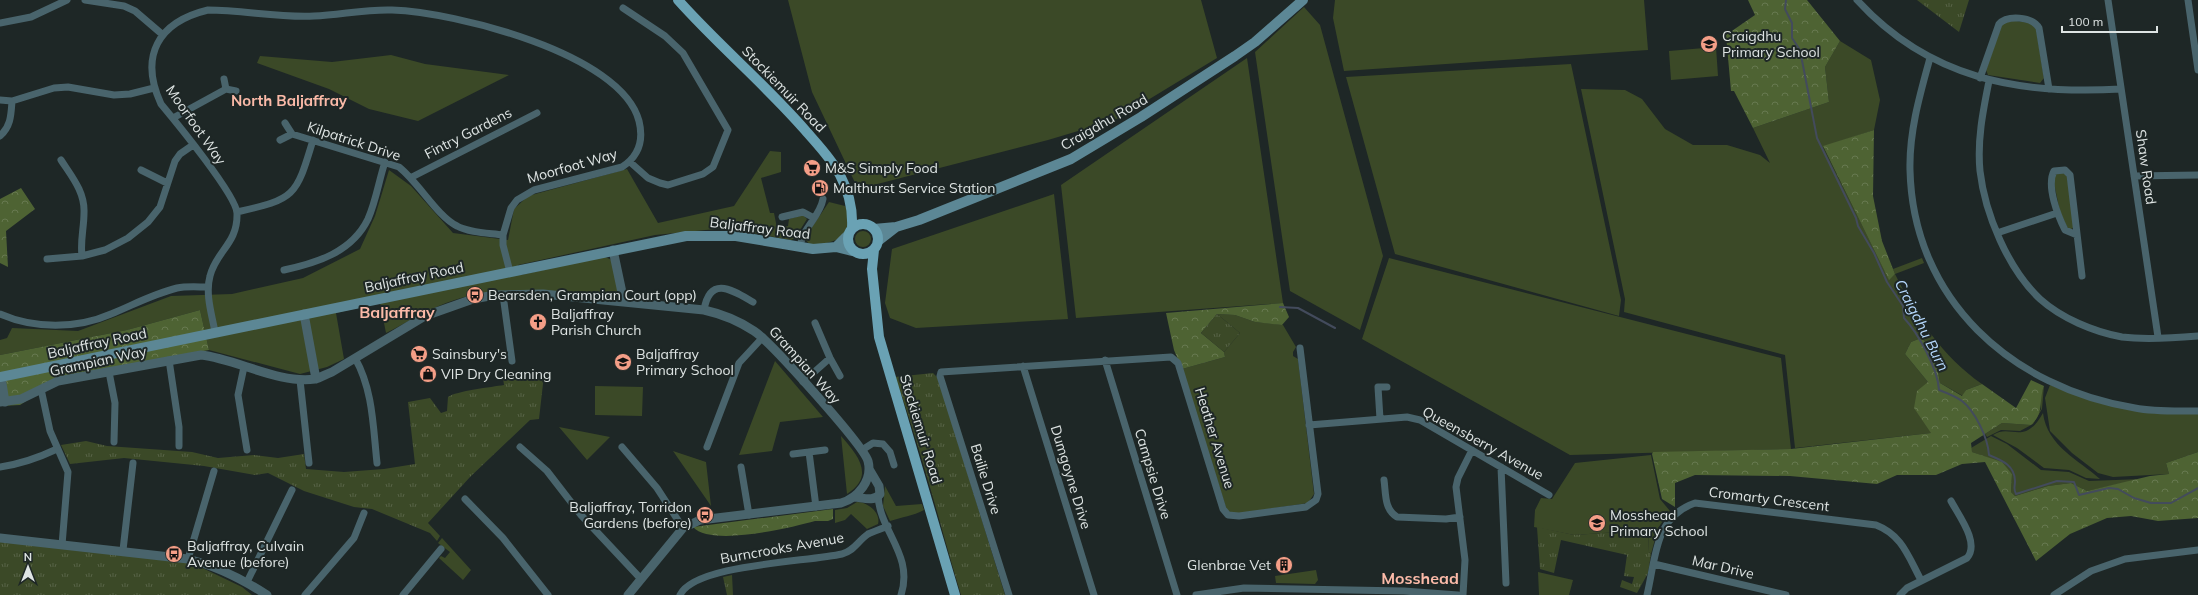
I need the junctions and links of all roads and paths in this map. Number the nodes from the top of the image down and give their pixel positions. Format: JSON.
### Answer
{"nodes":[{"id":1,"x":67,"y":0,"type":"edge"},
{"id":2,"x":85,"y":0,"type":"edge"},
{"id":3,"x":678,"y":0,"type":"edge"},
{"id":4,"x":1303,"y":0,"type":"edge"},
{"id":5,"x":1857,"y":0,"type":"edge"},
{"id":6,"x":2108,"y":0,"type":"edge"},
{"id":7,"x":2188,"y":0,"type":"edge"},
{"id":8,"x":54,"y":2,"type":"edge"},
{"id":9,"x":623,"y":8,"type":"dead end"},
{"id":10,"x":0,"y":24,"type":"edge"},
{"id":11,"x":163,"y":35,"type":"junction"},
{"id":12,"x":1930,"y":58,"type":"junction"},
{"id":13,"x":2198,"y":70,"type":"edge"},
{"id":14,"x":1980,"y":78,"type":"junction"},
{"id":15,"x":224,"y":79,"type":"dead end"},
{"id":16,"x":1989,"y":81,"type":"junction"},
{"id":17,"x":154,"y":88,"type":"junction"},
{"id":18,"x":226,"y":89,"type":"junction"},
{"id":19,"x":2049,"y":89,"type":"junction"},
{"id":20,"x":2121,"y":89,"type":"junction"},
{"id":21,"x":236,"y":91,"type":"dead end"},
{"id":22,"x":0,"y":100,"type":"edge"},
{"id":23,"x":12,"y":101,"type":"junction"},
{"id":24,"x":537,"y":113,"type":"dead end"},
{"id":25,"x":173,"y":118,"type":"junction"},
{"id":26,"x":285,"y":123,"type":"dead end"},
{"id":27,"x":292,"y":134,"type":"junction"},
{"id":28,"x":0,"y":136,"type":"edge"},
{"id":29,"x":280,"y":140,"type":"dead end"},
{"id":30,"x":313,"y":140,"type":"junction"},
{"id":31,"x":193,"y":145,"type":"junction"},
{"id":32,"x":61,"y":160,"type":"dead end"},
{"id":33,"x":385,"y":162,"type":"junction"},
{"id":34,"x":630,"y":162,"type":"junction"},
{"id":35,"x":141,"y":170,"type":"dead end"},
{"id":36,"x":2198,"y":175,"type":"edge"},
{"id":37,"x":2134,"y":176,"type":"junction"},
{"id":38,"x":412,"y":177,"type":"junction"},
{"id":39,"x":167,"y":183,"type":"junction"},
{"id":40,"x":823,"y":199,"type":"dead end"},
{"id":41,"x":853,"y":210,"type":"junction"},
{"id":42,"x":237,"y":212,"type":"junction"},
{"id":43,"x":2056,"y":213,"type":"junction"},
{"id":44,"x":782,"y":217,"type":"dead end"},
{"id":45,"x":814,"y":218,"type":"junction"},
{"id":46,"x":864,"y":224,"type":"junction"},
{"id":47,"x":896,"y":227,"type":"junction"},
{"id":48,"x":874,"y":229,"type":"junction"},
{"id":49,"x":850,"y":232,"type":"junction"},
{"id":50,"x":1997,"y":234,"type":"junction"},
{"id":51,"x":503,"y":235,"type":"junction"},
{"id":52,"x":2077,"y":235,"type":"junction"},
{"id":53,"x":876,"y":246,"type":"junction"},
{"id":54,"x":800,"y":247,"type":"junction"},
{"id":55,"x":836,"y":247,"type":"junction"},
{"id":56,"x":613,"y":250,"type":"junction"},
{"id":57,"x":856,"y":253,"type":"junction"},
{"id":58,"x":82,"y":256,"type":"junction"},
{"id":59,"x":47,"y":259,"type":"dead end"},
{"id":60,"x":872,"y":269,"type":"junction"},
{"id":61,"x":284,"y":270,"type":"dead end"},
{"id":62,"x":510,"y":272,"type":"junction"},
{"id":63,"x":2082,"y":276,"type":"dead end"},
{"id":64,"x":208,"y":287,"type":"junction"},
{"id":65,"x":503,"y":295,"type":"junction"},
{"id":66,"x":624,"y":302,"type":"junction"},
{"id":67,"x":753,"y":302,"type":"dead end"},
{"id":68,"x":704,"y":310,"type":"junction"},
{"id":69,"x":0,"y":314,"type":"edge"},
{"id":70,"x":304,"y":314,"type":"junction"},
{"id":71,"x":815,"y":323,"type":"dead end"},
{"id":72,"x":215,"y":332,"type":"junction"},
{"id":73,"x":2198,"y":336,"type":"edge"},
{"id":74,"x":2158,"y":337,"type":"junction"},
{"id":75,"x":763,"y":338,"type":"junction"},
{"id":76,"x":1300,"y":348,"type":"dead end"},
{"id":77,"x":355,"y":358,"type":"junction"},
{"id":78,"x":830,"y":358,"type":"junction"},
{"id":79,"x":169,"y":360,"type":"junction"},
{"id":80,"x":1105,"y":360,"type":"junction"},
{"id":81,"x":512,"y":361,"type":"dead end"},
{"id":82,"x":1023,"y":366,"type":"junction"},
{"id":83,"x":244,"y":367,"type":"junction"},
{"id":84,"x":109,"y":372,"type":"junction"},
{"id":85,"x":941,"y":372,"type":"joint"},
{"id":86,"x":840,"y":376,"type":"dead end"},
{"id":87,"x":1,"y":377,"type":"edge"},
{"id":88,"x":316,"y":379,"type":"junction"},
{"id":89,"x":300,"y":380,"type":"junction"},
{"id":90,"x":803,"y":382,"type":"junction"},
{"id":91,"x":1386,"y":386,"type":"dead end"},
{"id":92,"x":41,"y":388,"type":"junction"},
{"id":93,"x":3,"y":402,"type":"edge"},
{"id":94,"x":2198,"y":411,"type":"edge"},
{"id":95,"x":1380,"y":419,"type":"junction"},
{"id":96,"x":1309,"y":425,"type":"junction"},
{"id":97,"x":114,"y":442,"type":"dead end"},
{"id":98,"x":179,"y":446,"type":"dead end"},
{"id":99,"x":520,"y":447,"type":"dead end"},
{"id":100,"x":622,"y":447,"type":"dead end"},
{"id":101,"x":707,"y":447,"type":"dead end"},
{"id":102,"x":57,"y":449,"type":"junction"},
{"id":103,"x":247,"y":450,"type":"dead end"},
{"id":104,"x":825,"y":450,"type":"dead end"},
{"id":105,"x":862,"y":450,"type":"junction"},
{"id":106,"x":1472,"y":450,"type":"junction"},
{"id":107,"x":809,"y":452,"type":"junction"},
{"id":108,"x":793,"y":454,"type":"dead end"},
{"id":109,"x":133,"y":463,"type":"dead end"},
{"id":110,"x":309,"y":463,"type":"dead end"},
{"id":111,"x":377,"y":463,"type":"dead end"},
{"id":112,"x":894,"y":465,"type":"dead end"},
{"id":113,"x":0,"y":467,"type":"edge"},
{"id":114,"x":741,"y":467,"type":"dead end"},
{"id":115,"x":1501,"y":467,"type":"junction"},
{"id":116,"x":869,"y":469,"type":"junction"},
{"id":117,"x":214,"y":471,"type":"dead end"},
{"id":118,"x":1384,"y":480,"type":"dead end"},
{"id":119,"x":876,"y":482,"type":"junction"},
{"id":120,"x":863,"y":486,"type":"junction"},
{"id":121,"x":292,"y":490,"type":"dead end"},
{"id":122,"x":1550,"y":495,"type":"dead end"},
{"id":123,"x":855,"y":497,"type":"junction"},
{"id":124,"x":872,"y":498,"type":"junction"},
{"id":125,"x":465,"y":499,"type":"dead end"},
{"id":126,"x":1951,"y":501,"type":"dead end"},
{"id":127,"x":816,"y":507,"type":"junction"},
{"id":128,"x":364,"y":513,"type":"dead end"},
{"id":129,"x":749,"y":514,"type":"junction"},
{"id":130,"x":1460,"y":517,"type":"junction"},
{"id":131,"x":888,"y":526,"type":"junction"},
{"id":132,"x":683,"y":528,"type":"junction"},
{"id":133,"x":0,"y":538,"type":"edge"},
{"id":134,"x":62,"y":545,"type":"junction"},
{"id":135,"x":441,"y":549,"type":"dead end"},
{"id":136,"x":123,"y":550,"type":"junction"},
{"id":137,"x":2198,"y":550,"type":"edge"},
{"id":138,"x":188,"y":559,"type":"junction"},
{"id":139,"x":1654,"y":564,"type":"junction"},
{"id":140,"x":641,"y":579,"type":"junction"},
{"id":141,"x":1921,"y":580,"type":"junction"},
{"id":142,"x":247,"y":582,"type":"junction"},
{"id":143,"x":1506,"y":583,"type":"dead end"},
{"id":144,"x":1318,"y":592,"type":"edge"},
{"id":145,"x":267,"y":595,"type":"edge"},
{"id":146,"x":305,"y":595,"type":"edge"},
{"id":147,"x":403,"y":595,"type":"edge"},
{"id":148,"x":548,"y":595,"type":"edge"},
{"id":149,"x":628,"y":595,"type":"edge"},
{"id":150,"x":680,"y":595,"type":"edge"},
{"id":151,"x":901,"y":595,"type":"edge"},
{"id":152,"x":955,"y":595,"type":"edge"},
{"id":153,"x":1009,"y":595,"type":"edge"},
{"id":154,"x":1094,"y":595,"type":"edge"},
{"id":155,"x":1177,"y":595,"type":"edge"},
{"id":156,"x":1196,"y":595,"type":"edge"},
{"id":157,"x":1458,"y":595,"type":"edge"},
{"id":158,"x":1463,"y":595,"type":"edge"},
{"id":159,"x":1647,"y":595,"type":"edge"},
{"id":160,"x":1786,"y":595,"type":"edge"},
{"id":161,"x":1900,"y":595,"type":"edge"},
{"id":162,"x":2054,"y":595,"type":"edge"}],
"edges":[{"from":1,"to":8,"type":"street"},
{"from":2,"to":11,"type":"street"},
{"from":3,"to":41,"type":"main road","name":"Stockiemuir Road"},
{"from":4,"to":47,"type":"main road","name":"Craigdhu Road"},
{"from":5,"to":12,"type":"street"},
{"from":6,"to":20,"type":"street","name":"Shaw Road"},
{"from":7,"to":13,"type":"street"},
{"from":8,"to":10,"type":"street"},
{"from":9,"to":34,"type":"street"},
{"from":11,"to":17,"type":"street","name":"Moorfoot Way"},
{"from":11,"to":34,"type":"street","name":"Moorfoot Way"},
{"from":12,"to":14,"type":"street"},
{"from":12,"to":94,"type":"street"},
{"from":14,"to":16,"type":"street"},
{"from":14,"to":19,"type":"street"},
{"from":15,"to":18,"type":"street"},
{"from":16,"to":19,"type":"street"},
{"from":16,"to":50,"type":"street"},
{"from":17,"to":23,"type":"street"},
{"from":17,"to":25,"type":"street","name":"Moorfoot Way"},
{"from":18,"to":21,"type":"street"},
{"from":18,"to":25,"type":"street"},
{"from":19,"to":20,"type":"street"},
{"from":20,"to":37,"type":"street","name":"Shaw Road"},
{"from":22,"to":23,"type":"street"},
{"from":23,"to":28,"type":"street"},
{"from":24,"to":38,"type":"street","name":"Fintry Gardens"},
{"from":25,"to":31,"type":"street","name":"Moorfoot Way"},
{"from":26,"to":27,"type":"street","name":"Kilpatrick Drive"},
{"from":27,"to":29,"type":"street","name":"Kilpatrick Drive"},
{"from":27,"to":30,"type":"street","name":"Kilpatrick Drive"},
{"from":30,"to":33,"type":"street","name":"Kilpatrick Drive"},
{"from":30,"to":42,"type":"street"},
{"from":31,"to":39,"type":"street"},
{"from":31,"to":42,"type":"street","name":"Moorfoot Way"},
{"from":32,"to":58,"type":"street"},
{"from":33,"to":38,"type":"street","name":"Kilpatrick Drive"},
{"from":33,"to":61,"type":"street"},
{"from":34,"to":51,"type":"street","name":"Moorfoot Way"},
{"from":35,"to":39,"type":"street"},
{"from":36,"to":37,"type":"street"},
{"from":37,"to":74,"type":"street","name":"Shaw Road"},
{"from":38,"to":51,"type":"street","name":"Kilpatrick Drive"},
{"from":39,"to":58,"type":"street"},
{"from":40,"to":45,"type":"street"},
{"from":41,"to":46,"type":"main road","name":"Stockiemuir Road"},
{"from":41,"to":49,"type":"main road","name":"Stockiemuir Road"},
{"from":42,"to":64,"type":"street"},
{"from":43,"to":50,"type":"street"},
{"from":43,"to":52,"type":"street"},
{"from":43,"to":52,"type":"street"},
{"from":44,"to":45,"type":"street","name":"Baljaffray Road"},
{"from":45,"to":54,"type":"street"},
{"from":46,"to":48,"type":"main road"},
{"from":46,"to":49,"type":"main road"},
{"from":47,"to":48,"type":"main road","name":"Craigdhu Road"},
{"from":47,"to":53,"type":"main road","name":"Craigdhu Road"},
{"from":48,"to":53,"type":"main road"},
{"from":49,"to":55,"type":"main road"},
{"from":49,"to":57,"type":"main road"},
{"from":50,"to":74,"type":"street"},
{"from":51,"to":62,"type":"street","name":"Moorfoot Way"},
{"from":52,"to":63,"type":"street"},
{"from":53,"to":57,"type":"main road"},
{"from":53,"to":60,"type":"main road","name":"Stockiemuir Road"},
{"from":54,"to":55,"type":"main road","name":"Baljaffray Road"},
{"from":54,"to":56,"type":"main road","name":"Baljaffray Road"},
{"from":55,"to":57,"type":"main road","name":"Baljaffray Road"},
{"from":56,"to":62,"type":"main road","name":"Baljaffray Road"},
{"from":56,"to":66,"type":"street"},
{"from":57,"to":60,"type":"main road"},
{"from":58,"to":59,"type":"street"},
{"from":60,"to":152,"type":"main road","name":"Stockiemuir Road"},
{"from":62,"to":70,"type":"main road","name":"Baljaffray Road"},
{"from":64,"to":69,"type":"street"},
{"from":64,"to":72,"type":"street"},
{"from":65,"to":66,"type":"street","name":"Grampian Way"},
{"from":65,"to":77,"type":"street","name":"Grampian Way"},
{"from":65,"to":81,"type":"street"},
{"from":66,"to":68,"type":"street","name":"Grampian Way"},
{"from":67,"to":68,"type":"street"},
{"from":68,"to":75,"type":"street","name":"Grampian Way"},
{"from":70,"to":72,"type":"main road","name":"Baljaffray Road"},
{"from":70,"to":88,"type":"street"},
{"from":71,"to":78,"type":"street"},
{"from":72,"to":87,"type":"main road","name":"Baljaffray Road"},
{"from":73,"to":74,"type":"street"},
{"from":75,"to":90,"type":"street","name":"Grampian Way"},
{"from":75,"to":101,"type":"street"},
{"from":76,"to":96,"type":"street","name":"Heather Avenue"},
{"from":77,"to":88,"type":"street","name":"Grampian Way"},
{"from":77,"to":111,"type":"street"},
{"from":78,"to":86,"type":"street"},
{"from":78,"to":90,"type":"street"},
{"from":79,"to":83,"type":"street","name":"Grampian Way"},
{"from":79,"to":84,"type":"street","name":"Grampian Way"},
{"from":79,"to":98,"type":"street"},
{"from":80,"to":82,"type":"street","name":"Heather Avenue"},
{"from":80,"to":96,"type":"street","name":"Heather Avenue"},
{"from":80,"to":155,"type":"street","name":"Campsie Drive"},
{"from":82,"to":85,"type":"street","name":"Heather Avenue"},
{"from":82,"to":154,"type":"street","name":"Dumgoyne Drive"},
{"from":83,"to":89,"type":"street","name":"Grampian Way"},
{"from":83,"to":103,"type":"street"},
{"from":84,"to":92,"type":"street","name":"Grampian Way"},
{"from":84,"to":97,"type":"street"},
{"from":85,"to":153,"type":"street","name":"Bailie Drive"},
{"from":87,"to":93,"type":"street","name":"Grampian Way"},
{"from":88,"to":89,"type":"street","name":"Grampian Way"},
{"from":89,"to":110,"type":"street"},
{"from":90,"to":105,"type":"street","name":"Grampian Way"},
{"from":91,"to":95,"type":"street"},
{"from":92,"to":93,"type":"street","name":"Grampian Way"},
{"from":92,"to":102,"type":"street"},
{"from":95,"to":96,"type":"street","name":"Queensberry Avenue"},
{"from":95,"to":106,"type":"street","name":"Queensberry Avenue"},
{"from":99,"to":140,"type":"street"},
{"from":100,"to":132,"type":"street"},
{"from":102,"to":113,"type":"street"},
{"from":102,"to":134,"type":"street"},
{"from":104,"to":107,"type":"street"},
{"from":105,"to":112,"type":"street"},
{"from":105,"to":116,"type":"street","name":"Grampian Way"},
{"from":106,"to":115,"type":"street","name":"Queensberry Avenue"},
{"from":106,"to":130,"type":"street"},
{"from":107,"to":108,"type":"street"},
{"from":107,"to":127,"type":"street"},
{"from":109,"to":136,"type":"street"},
{"from":114,"to":129,"type":"street"},
{"from":115,"to":122,"type":"street","name":"Queensberry Avenue"},
{"from":115,"to":143,"type":"street"},
{"from":116,"to":119,"type":"street","name":"Grampian Way"},
{"from":116,"to":120,"type":"street"},
{"from":117,"to":138,"type":"street"},
{"from":118,"to":130,"type":"street"},
{"from":119,"to":120,"type":"street"},
{"from":119,"to":124,"type":"street","name":"Grampian Way"},
{"from":120,"to":123,"type":"street"},
{"from":120,"to":124,"type":"street"},
{"from":121,"to":142,"type":"street"},
{"from":123,"to":124,"type":"street"},
{"from":123,"to":127,"type":"street"},
{"from":124,"to":131,"type":"street"},
{"from":125,"to":148,"type":"street"},
{"from":126,"to":141,"type":"street"},
{"from":127,"to":129,"type":"street"},
{"from":128,"to":146,"type":"street"},
{"from":129,"to":132,"type":"street"},
{"from":130,"to":158,"type":"street"},
{"from":131,"to":150,"type":"street","name":"Burncrooks Avenue"},
{"from":131,"to":151,"type":"street"},
{"from":132,"to":140,"type":"street"},
{"from":133,"to":134,"type":"street"},
{"from":134,"to":136,"type":"street"},
{"from":135,"to":147,"type":"street"},
{"from":136,"to":138,"type":"street"},
{"from":137,"to":162,"type":"street"},
{"from":138,"to":142,"type":"street"},
{"from":139,"to":141,"type":"street","name":"Cromarty Crescent"},
{"from":139,"to":159,"type":"street","name":"Cromarty Crescent"},
{"from":139,"to":160,"type":"street","name":"Mar Drive"},
{"from":140,"to":149,"type":"street"},
{"from":141,"to":161,"type":"street"},
{"from":142,"to":145,"type":"street"},
{"from":144,"to":156,"type":"street"},
{"from":144,"to":157,"type":"street"}]}
